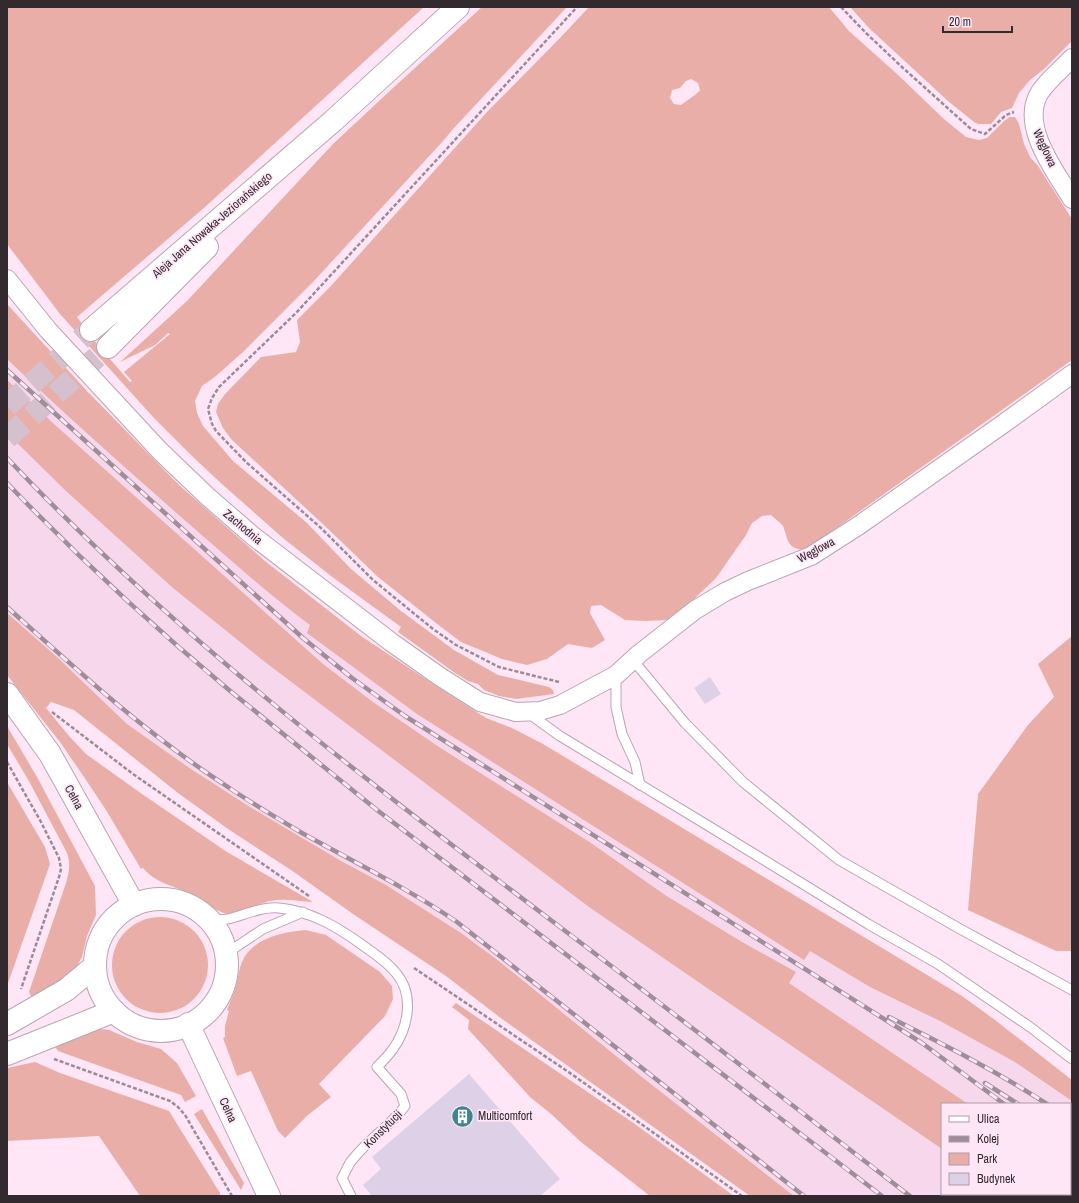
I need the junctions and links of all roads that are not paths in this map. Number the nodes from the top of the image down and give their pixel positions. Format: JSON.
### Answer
{"nodes":[{"id":1,"x":458,"y":7,"type":"edge"},
{"id":2,"x":1072,"y":58,"type":"edge"},
{"id":3,"x":333,"y":121,"type":"junction"},
{"id":4,"x":1072,"y":199,"type":"edge"},
{"id":5,"x":7,"y":279,"type":"edge"},
{"id":6,"x":91,"y":330,"type":"tunnel mouth"},
{"id":7,"x":108,"y":347,"type":"tunnel mouth"},
{"id":8,"x":1072,"y":374,"type":"edge"},
{"id":9,"x":632,"y":660,"type":"junction"},
{"id":10,"x":616,"y":675,"type":"junction"},
{"id":11,"x":7,"y":694,"type":"edge"},
{"id":12,"x":527,"y":712,"type":"junction"},
{"id":13,"x":640,"y":786,"type":"junction"},
{"id":14,"x":134,"y":905,"type":"junction"},
{"id":15,"x":302,"y":912,"type":"junction"},
{"id":16,"x":210,"y":921,"type":"junction"},
{"id":17,"x":227,"y":953,"type":"junction"},
{"id":18,"x":95,"y":966,"type":"junction"},
{"id":19,"x":1072,"y":990,"type":"edge"},
{"id":20,"x":114,"y":1011,"type":"junction"},
{"id":21,"x":7,"y":1024,"type":"edge"},
{"id":22,"x":188,"y":1024,"type":"junction"},
{"id":23,"x":7,"y":1054,"type":"edge"},
{"id":24,"x":1072,"y":1059,"type":"edge"},
{"id":25,"x":270,"y":1196,"type":"edge"},
{"id":26,"x":351,"y":1196,"type":"edge"}],
"edges":[{"from":1,"to":3,"type":"main road","name":"Aleja Jana Nowaka-Jeziorańskiego"},
{"from":2,"to":4,"type":"street","name":"Węglowa"},
{"from":3,"to":6,"type":"main road","name":"Aleja Jana Nowaka-Jeziorańskiego"},
{"from":3,"to":7,"type":"main road","name":"Aleja Jana Nowaka-Jeziorańskiego"},
{"from":5,"to":12,"type":"street","name":"Zachodnia"},
{"from":8,"to":9,"type":"street","name":"Węglowa"},
{"from":9,"to":10,"type":"street","name":"Węglowa"},
{"from":9,"to":19,"type":"lane"},
{"from":10,"to":12,"type":"street","name":"Węglowa"},
{"from":10,"to":13,"type":"lane"},
{"from":11,"to":14,"type":"main road","name":"Celna"},
{"from":12,"to":13,"type":"lane"},
{"from":13,"to":24,"type":"lane"},
{"from":14,"to":16,"type":"main road"},
{"from":14,"to":18,"type":"main road"},
{"from":15,"to":16,"type":"lane"},
{"from":15,"to":17,"type":"lane"},
{"from":15,"to":26,"type":"lane","name":"Konstytucji"},
{"from":16,"to":17,"type":"main road"},
{"from":17,"to":22,"type":"main road"},
{"from":18,"to":20,"type":"main road"},
{"from":18,"to":21,"type":"main road"},
{"from":20,"to":22,"type":"main road"},
{"from":20,"to":23,"type":"main road"},
{"from":22,"to":25,"type":"main road","name":"Celna"}]}
